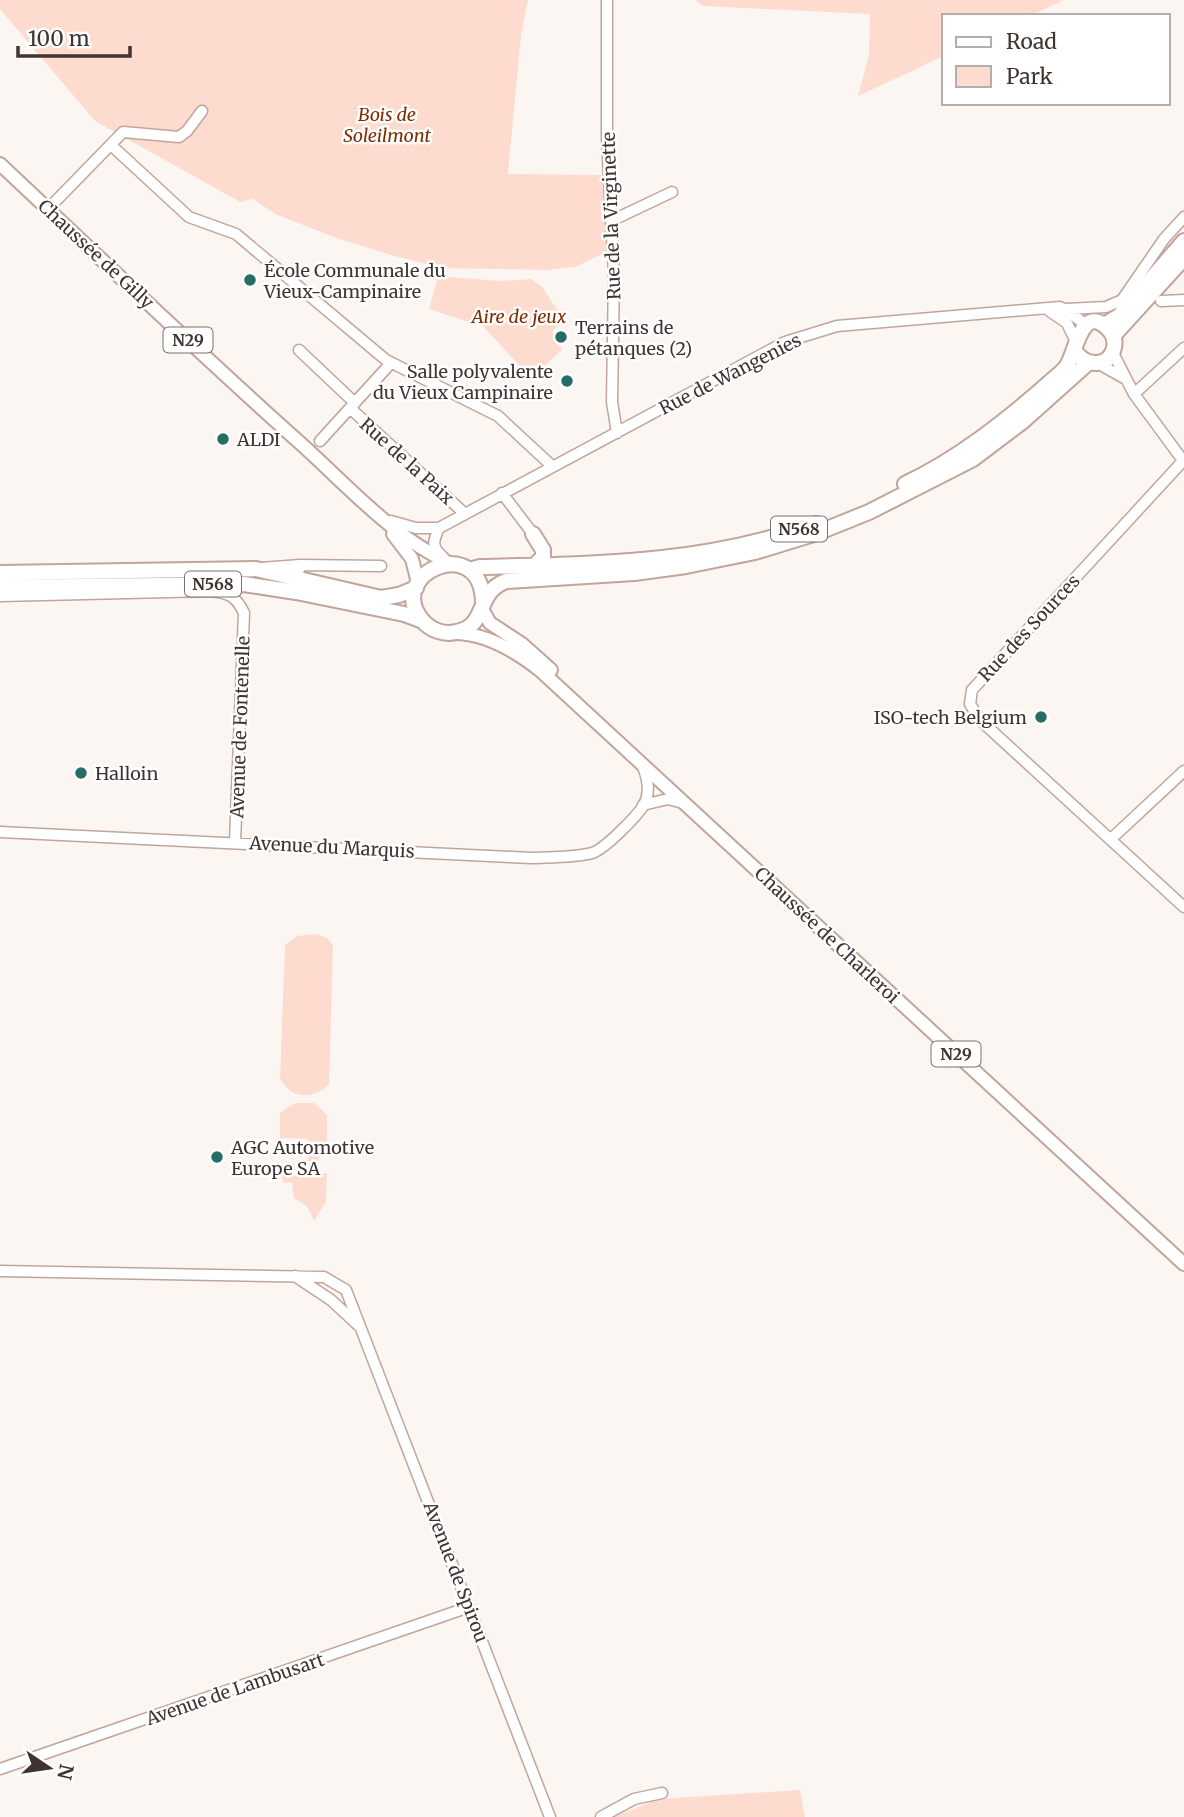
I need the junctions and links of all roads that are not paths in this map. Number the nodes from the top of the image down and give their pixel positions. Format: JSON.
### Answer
{"nodes":[{"id":1,"x":607,"y":0,"type":"edge"},
{"id":2,"x":202,"y":111,"type":"dead end"},
{"id":3,"x":111,"y":145,"type":"junction"},
{"id":4,"x":0,"y":164,"type":"edge"},
{"id":5,"x":672,"y":192,"type":"dead end"},
{"id":6,"x":48,"y":209,"type":"junction"},
{"id":7,"x":1184,"y":217,"type":"edge"},
{"id":8,"x":613,"y":220,"type":"junction"},
{"id":9,"x":1184,"y":241,"type":"edge"},
{"id":10,"x":1184,"y":258,"type":"edge"},
{"id":11,"x":1184,"y":300,"type":"edge"},
{"id":12,"x":1161,"y":301,"type":"dead end"},
{"id":13,"x":1057,"y":311,"type":"junction"},
{"id":14,"x":1087,"y":324,"type":"junction"},
{"id":15,"x":1109,"y":330,"type":"junction"},
{"id":16,"x":1075,"y":346,"type":"junction"},
{"id":17,"x":1184,"y":348,"type":"edge"},
{"id":18,"x":299,"y":350,"type":"dead end"},
{"id":19,"x":1113,"y":353,"type":"junction"},
{"id":20,"x":391,"y":363,"type":"junction"},
{"id":21,"x":1094,"y":363,"type":"junction"},
{"id":22,"x":1124,"y":379,"type":"junction"},
{"id":23,"x":1134,"y":394,"type":"junction"},
{"id":24,"x":353,"y":405,"type":"junction"},
{"id":25,"x":617,"y":433,"type":"junction"},
{"id":26,"x":320,"y":441,"type":"dead end"},
{"id":27,"x":1184,"y":462,"type":"edge"},
{"id":28,"x":552,"y":466,"type":"junction"},
{"id":29,"x":502,"y":493,"type":"junction"},
{"id":30,"x":464,"y":513,"type":"junction"},
{"id":31,"x":383,"y":519,"type":"junction"},
{"id":32,"x":439,"y":528,"type":"junction"},
{"id":33,"x":533,"y":534,"type":"joint"},
{"id":34,"x":451,"y":564,"type":"junction"},
{"id":35,"x":381,"y":566,"type":"dead end"},
{"id":36,"x":534,"y":566,"type":"junction"},
{"id":37,"x":469,"y":570,"type":"junction"},
{"id":38,"x":299,"y":571,"type":"junction"},
{"id":39,"x":0,"y":573,"type":"edge"},
{"id":40,"x":417,"y":586,"type":"junction"},
{"id":41,"x":0,"y":587,"type":"edge"},
{"id":42,"x":0,"y":596,"type":"edge"},
{"id":43,"x":483,"y":605,"type":"junction"},
{"id":44,"x":423,"y":621,"type":"junction"},
{"id":45,"x":455,"y":633,"type":"junction"},
{"id":46,"x":639,"y":762,"type":"junction"},
{"id":47,"x":1184,"y":771,"type":"edge"},
{"id":48,"x":683,"y":803,"type":"junction"},
{"id":49,"x":643,"y":805,"type":"junction"},
{"id":50,"x":0,"y":832,"type":"edge"},
{"id":51,"x":1111,"y":839,"type":"junction"},
{"id":52,"x":235,"y":842,"type":"junction"},
{"id":53,"x":732,"y":842,"type":"junction"},
{"id":54,"x":1184,"y":907,"type":"edge"},
{"id":55,"x":1092,"y":1174,"type":"junction"},
{"id":56,"x":1184,"y":1254,"type":"edge"},
{"id":57,"x":1184,"y":1264,"type":"edge"},
{"id":58,"x":0,"y":1271,"type":"edge"},
{"id":59,"x":295,"y":1276,"type":"junction"},
{"id":60,"x":360,"y":1328,"type":"junction"},
{"id":61,"x":469,"y":1607,"type":"junction"},
{"id":62,"x":0,"y":1769,"type":"edge"},
{"id":63,"x":662,"y":1793,"type":"dead end"},
{"id":64,"x":550,"y":1817,"type":"edge"},
{"id":65,"x":601,"y":1817,"type":"edge"}],
"edges":[{"from":1,"to":8,"type":"street","name":"Rue de la Virginette"},
{"from":2,"to":3,"type":"street"},
{"from":3,"to":6,"type":"street"},
{"from":3,"to":20,"type":"street"},
{"from":4,"to":6,"type":"main road","name":"Chaussée de Gilly","number":"N29"},
{"from":5,"to":8,"type":"street"},
{"from":6,"to":31,"type":"main road","name":"Chaussée de Gilly","number":"N29"},
{"from":7,"to":13,"type":"street","name":"Rue de Wangenies"},
{"from":8,"to":25,"type":"street","name":"Rue de la Virginette"},
{"from":9,"to":15,"type":"highway"},
{"from":10,"to":15,"type":"highway"},
{"from":11,"to":12,"type":"street"},
{"from":13,"to":14,"type":"street"},
{"from":13,"to":16,"type":"street"},
{"from":13,"to":25,"type":"street","name":"Rue de Wangenies"},
{"from":14,"to":15,"type":"highway"},
{"from":14,"to":16,"type":"highway","number":"N568"},
{"from":15,"to":19,"type":"highway"},
{"from":16,"to":21,"type":"highway"},
{"from":16,"to":36,"type":"highway","number":"N568"},
{"from":17,"to":23,"type":"street"},
{"from":18,"to":24,"type":"street","name":"Rue de la Paix"},
{"from":19,"to":21,"type":"highway","number":"N568"},
{"from":19,"to":22,"type":"street"},
{"from":20,"to":24,"type":"street"},
{"from":20,"to":28,"type":"street"},
{"from":21,"to":22,"type":"street"},
{"from":21,"to":43,"type":"highway","number":"N568"},
{"from":22,"to":23,"type":"street"},
{"from":23,"to":27,"type":"street"},
{"from":24,"to":26,"type":"street"},
{"from":24,"to":30,"type":"street","name":"Rue de la Paix"},
{"from":25,"to":28,"type":"street","name":"Rue de Wangenies"},
{"from":27,"to":51,"type":"street","name":"Rue des Sources"},
{"from":28,"to":29,"type":"street","name":"Rue de Wangenies"},
{"from":29,"to":30,"type":"street","name":"Rue de Wangenies"},
{"from":29,"to":33,"type":"street"},
{"from":30,"to":32,"type":"street","name":"Rue de Wangenies"},
{"from":31,"to":32,"type":"street"},
{"from":31,"to":34,"type":"main road","name":"Chaussée de Gilly","number":"N29"},
{"from":31,"to":40,"type":"main road","name":"Chaussée de Gilly","number":"N29"},
{"from":32,"to":34,"type":"street"},
{"from":33,"to":36,"type":"highway"},
{"from":34,"to":37,"type":"highway"},
{"from":34,"to":40,"type":"highway"},
{"from":35,"to":38,"type":"street"},
{"from":36,"to":37,"type":"highway","number":"N568"},
{"from":37,"to":43,"type":"highway"},
{"from":38,"to":39,"type":"highway","number":"N568"},
{"from":38,"to":40,"type":"highway","number":"N568"},
{"from":40,"to":44,"type":"highway"},
{"from":41,"to":44,"type":"highway","number":"N568"},
{"from":42,"to":52,"type":"street","name":"Avenue de Fontenelle"},
{"from":43,"to":45,"type":"highway"},
{"from":43,"to":53,"type":"main road","name":"Chaussée de Charleroi","number":"N29"},
{"from":44,"to":45,"type":"highway"},
{"from":45,"to":46,"type":"main road","name":"Chaussée de Charleroi","number":"N29"},
{"from":46,"to":48,"type":"main road","name":"Chaussée de Charleroi","number":"N29"},
{"from":46,"to":49,"type":"street"},
{"from":47,"to":51,"type":"street"},
{"from":48,"to":49,"type":"street"},
{"from":48,"to":53,"type":"main road","name":"Chaussée de Charleroi","number":"N29"},
{"from":49,"to":52,"type":"street","name":"Avenue du Marquis"},
{"from":50,"to":52,"type":"street","name":"Avenue du Marquis"},
{"from":51,"to":54,"type":"street","name":"Rue des Sources"},
{"from":53,"to":55,"type":"main road","name":"Chaussée de Charleroi","number":"N29"},
{"from":55,"to":56,"type":"main road","name":"Chaussée de Charleroi","number":"N29"},
{"from":55,"to":57,"type":"main road","name":"Chaussée de Charleroi","number":"N29"},
{"from":58,"to":59,"type":"street","name":"Avenue de Spirou"},
{"from":59,"to":60,"type":"street","name":"Avenue de Spirou"},
{"from":59,"to":60,"type":"street","name":"Avenue de Spirou"},
{"from":60,"to":61,"type":"street","name":"Avenue de Spirou"},
{"from":61,"to":62,"type":"street","name":"Avenue de Lambusart"},
{"from":61,"to":64,"type":"street","name":"Avenue de Spirou"},
{"from":63,"to":65,"type":"street"}]}
